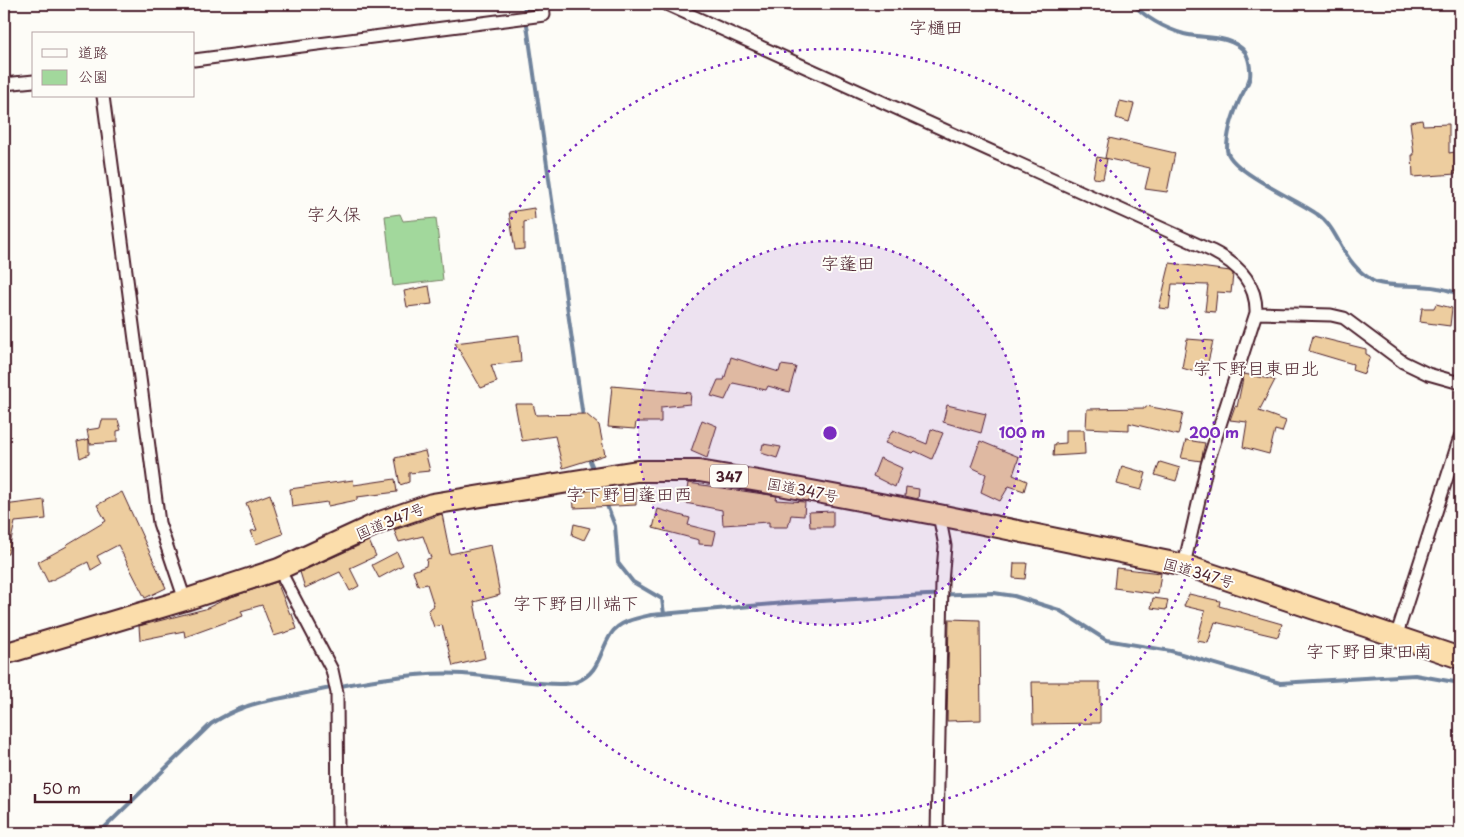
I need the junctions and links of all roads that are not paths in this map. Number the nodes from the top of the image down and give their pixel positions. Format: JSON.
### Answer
{"nodes":[{"id":1,"x":543,"y":4,"type":"edge"},
{"id":2,"x":666,"y":4,"type":"edge"},
{"id":3,"x":195,"y":60,"type":"edge"},
{"id":4,"x":32,"y":80,"type":"edge"},
{"id":5,"x":4,"y":84,"type":"edge"},
{"id":6,"x":103,"y":98,"type":"edge"},
{"id":7,"x":1256,"y":313,"type":"junction"},
{"id":8,"x":1460,"y":383,"type":"edge"},
{"id":9,"x":1460,"y":437,"type":"edge"},
{"id":10,"x":939,"y":515,"type":"junction"},
{"id":11,"x":1184,"y":565,"type":"junction"},
{"id":12,"x":279,"y":569,"type":"junction"},
{"id":13,"x":185,"y":600,"type":"junction"},
{"id":14,"x":1396,"y":638,"type":"junction"},
{"id":15,"x":4,"y":654,"type":"edge"},
{"id":16,"x":1460,"y":658,"type":"edge"},
{"id":17,"x":338,"y":833,"type":"edge"},
{"id":18,"x":937,"y":833,"type":"edge"}],
"edges":[{"from":1,"to":3,"type":"street"},
{"from":2,"to":7,"type":"street"},
{"from":4,"to":5,"type":"street"},
{"from":6,"to":13,"type":"street"},
{"from":7,"to":8,"type":"street"},
{"from":7,"to":11,"type":"street"},
{"from":9,"to":14,"type":"street"},
{"from":10,"to":11,"type":"highway","name":"国道347号","number":"347"},
{"from":10,"to":12,"type":"highway","name":"国道347号","number":"347"},
{"from":10,"to":18,"type":"street"},
{"from":11,"to":14,"type":"highway","name":"国道347号","number":"347"},
{"from":12,"to":13,"type":"highway","name":"国道347号","number":"347"},
{"from":12,"to":17,"type":"street"},
{"from":13,"to":15,"type":"highway","name":"国道347号","number":"347"},
{"from":14,"to":16,"type":"highway","name":"国道347号","number":"347"}]}
